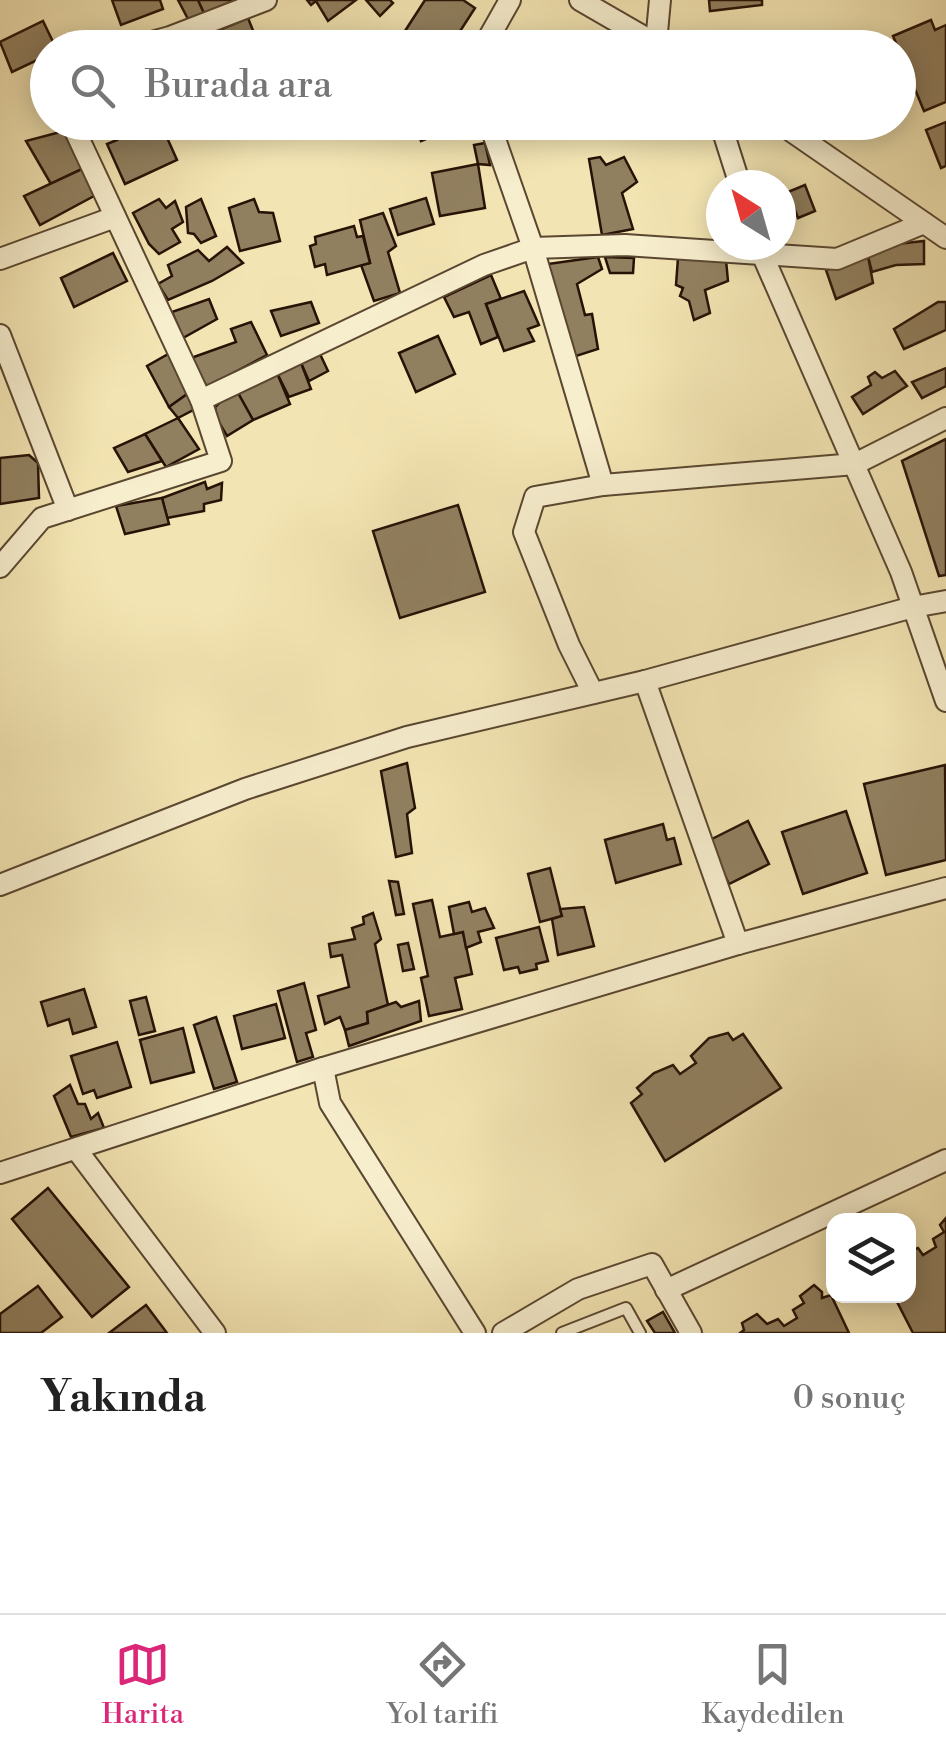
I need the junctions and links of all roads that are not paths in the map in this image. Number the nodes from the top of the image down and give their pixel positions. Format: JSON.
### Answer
{"nodes":[{"id":1,"x":266,"y":0,"type":"edge"},
{"id":2,"x":510,"y":0,"type":"edge"},
{"id":3,"x":580,"y":0,"type":"edge"},
{"id":4,"x":660,"y":0,"type":"edge"},
{"id":5,"x":188,"y":30,"type":"edge"},
{"id":6,"x":493,"y":30,"type":"edge"},
{"id":7,"x":632,"y":30,"type":"edge"},
{"id":8,"x":660,"y":30,"type":"edge"},
{"id":9,"x":79,"y":140,"type":"edge"},
{"id":10,"x":495,"y":140,"type":"edge"},
{"id":11,"x":726,"y":140,"type":"edge"},
{"id":12,"x":804,"y":140,"type":"edge"},
{"id":13,"x":735,"y":170,"type":"edge"},
{"id":14,"x":115,"y":217,"type":"junction"},
{"id":15,"x":924,"y":223,"type":"junction"},
{"id":16,"x":946,"y":238,"type":"edge"},
{"id":17,"x":533,"y":248,"type":"junction"},
{"id":18,"x":706,"y":248,"type":"edge"},
{"id":19,"x":796,"y":254,"type":"edge"},
{"id":20,"x":0,"y":260,"type":"edge"},
{"id":21,"x":764,"y":260,"type":"edge"},
{"id":22,"x":0,"y":335,"type":"edge"},
{"id":23,"x":201,"y":400,"type":"junction"},
{"id":24,"x":946,"y":418,"type":"edge"},
{"id":25,"x":855,"y":464,"type":"junction"},
{"id":26,"x":604,"y":485,"type":"junction"},
{"id":27,"x":68,"y":510,"type":"junction"},
{"id":28,"x":0,"y":567,"type":"edge"},
{"id":29,"x":946,"y":602,"type":"edge"},
{"id":30,"x":913,"y":606,"type":"junction"},
{"id":31,"x":645,"y":681,"type":"junction"},
{"id":32,"x":593,"y":693,"type":"junction"},
{"id":33,"x":946,"y":701,"type":"edge"},
{"id":34,"x":0,"y":885,"type":"edge"},
{"id":35,"x":946,"y":888,"type":"edge"},
{"id":36,"x":738,"y":944,"type":"junction"},
{"id":37,"x":323,"y":1068,"type":"junction"},
{"id":38,"x":76,"y":1149,"type":"junction"},
{"id":39,"x":946,"y":1160,"type":"edge"},
{"id":40,"x":0,"y":1173,"type":"edge"},
{"id":41,"x":666,"y":1290,"type":"junction"},
{"id":42,"x":216,"y":1333,"type":"edge"},
{"id":43,"x":474,"y":1333,"type":"edge"},
{"id":44,"x":503,"y":1333,"type":"edge"},
{"id":45,"x":562,"y":1333,"type":"edge"},
{"id":46,"x":640,"y":1333,"type":"edge"},
{"id":47,"x":691,"y":1333,"type":"edge"}],
"edges":[{"from":1,"to":5,"type":"street"},
{"from":2,"to":6,"type":"street"},
{"from":3,"to":7,"type":"street"},
{"from":4,"to":8,"type":"street"},
{"from":9,"to":14,"type":"street"},
{"from":10,"to":17,"type":"street"},
{"from":11,"to":13,"type":"street"},
{"from":12,"to":15,"type":"street"},
{"from":14,"to":20,"type":"street"},
{"from":14,"to":23,"type":"street"},
{"from":15,"to":16,"type":"street"},
{"from":15,"to":19,"type":"street"},
{"from":17,"to":18,"type":"street"},
{"from":17,"to":23,"type":"street"},
{"from":17,"to":26,"type":"street"},
{"from":21,"to":25,"type":"street"},
{"from":22,"to":27,"type":"street"},
{"from":23,"to":27,"type":"street"},
{"from":24,"to":25,"type":"street"},
{"from":25,"to":26,"type":"street"},
{"from":25,"to":30,"type":"street"},
{"from":26,"to":32,"type":"street"},
{"from":27,"to":28,"type":"street"},
{"from":29,"to":30,"type":"street"},
{"from":30,"to":31,"type":"street"},
{"from":30,"to":33,"type":"street"},
{"from":31,"to":32,"type":"street"},
{"from":31,"to":36,"type":"street"},
{"from":32,"to":34,"type":"street"},
{"from":35,"to":36,"type":"street"},
{"from":36,"to":37,"type":"street"},
{"from":37,"to":38,"type":"street"},
{"from":37,"to":43,"type":"street"},
{"from":38,"to":40,"type":"street"},
{"from":38,"to":42,"type":"street"},
{"from":39,"to":41,"type":"street"},
{"from":41,"to":44,"type":"street"},
{"from":41,"to":47,"type":"street"},
{"from":45,"to":46,"type":"lane"}]}
